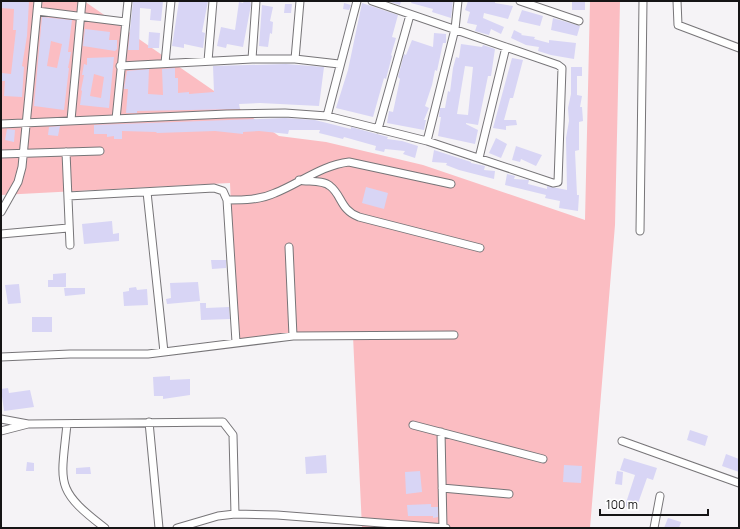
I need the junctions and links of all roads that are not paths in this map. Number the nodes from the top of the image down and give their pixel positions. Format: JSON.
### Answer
{"nodes":[{"id":1,"x":38,"y":1,"type":"edge"},
{"id":2,"x":82,"y":1,"type":"edge"},
{"id":3,"x":128,"y":1,"type":"edge"},
{"id":4,"x":171,"y":1,"type":"edge"},
{"id":5,"x":213,"y":1,"type":"edge"},
{"id":6,"x":256,"y":1,"type":"edge"},
{"id":7,"x":300,"y":1,"type":"edge"},
{"id":8,"x":357,"y":1,"type":"edge"},
{"id":9,"x":372,"y":1,"type":"edge"},
{"id":10,"x":458,"y":1,"type":"edge"},
{"id":11,"x":520,"y":1,"type":"edge"},
{"id":12,"x":643,"y":1,"type":"edge"},
{"id":13,"x":677,"y":1,"type":"edge"},
{"id":14,"x":37,"y":11,"type":"junction"},
{"id":15,"x":410,"y":15,"type":"junction"},
{"id":16,"x":80,"y":17,"type":"junction"},
{"id":17,"x":579,"y":21,"type":"dead end"},
{"id":18,"x":125,"y":22,"type":"junction"},
{"id":19,"x":456,"y":29,"type":"junction"},
{"id":20,"x":506,"y":47,"type":"junction"},
{"id":21,"x":739,"y":48,"type":"edge"},
{"id":22,"x":252,"y":59,"type":"junction"},
{"id":23,"x":295,"y":59,"type":"junction"},
{"id":24,"x":208,"y":61,"type":"junction"},
{"id":25,"x":165,"y":63,"type":"junction"},
{"id":26,"x":340,"y":64,"type":"junction"},
{"id":27,"x":120,"y":66,"type":"junction"},
{"id":28,"x":327,"y":116,"type":"junction"},
{"id":29,"x":116,"y":119,"type":"junction"},
{"id":30,"x":71,"y":120,"type":"junction"},
{"id":31,"x":1,"y":124,"type":"edge"},
{"id":32,"x":25,"y":124,"type":"junction"},
{"id":33,"x":378,"y":129,"type":"junction"},
{"id":34,"x":427,"y":141,"type":"junction"},
{"id":35,"x":100,"y":151,"type":"dead end"},
{"id":36,"x":66,"y":152,"type":"junction"},
{"id":37,"x":23,"y":153,"type":"junction"},
{"id":38,"x":1,"y":154,"type":"edge"},
{"id":39,"x":479,"y":158,"type":"junction"},
{"id":40,"x":299,"y":180,"type":"junction"},
{"id":41,"x":451,"y":184,"type":"dead end"},
{"id":42,"x":148,"y":192,"type":"junction"},
{"id":43,"x":68,"y":196,"type":"junction"},
{"id":44,"x":227,"y":200,"type":"junction"},
{"id":45,"x":1,"y":212,"type":"edge"},
{"id":46,"x":68,"y":228,"type":"junction"},
{"id":47,"x":640,"y":231,"type":"dead end"},
{"id":48,"x":1,"y":234,"type":"edge"},
{"id":49,"x":70,"y":245,"type":"dead end"},
{"id":50,"x":289,"y":247,"type":"dead end"},
{"id":51,"x":480,"y":248,"type":"dead end"},
{"id":52,"x":454,"y":335,"type":"dead end"},
{"id":53,"x":293,"y":336,"type":"junction"},
{"id":54,"x":236,"y":342,"type":"junction"},
{"id":55,"x":164,"y":352,"type":"junction"},
{"id":56,"x":1,"y":357,"type":"edge"},
{"id":57,"x":1,"y":419,"type":"edge"},
{"id":58,"x":149,"y":422,"type":"junction"},
{"id":59,"x":28,"y":424,"type":"junction"},
{"id":60,"x":67,"y":424,"type":"junction"},
{"id":61,"x":413,"y":425,"type":"dead end"},
{"id":62,"x":1,"y":431,"type":"edge"},
{"id":63,"x":440,"y":432,"type":"junction"},
{"id":64,"x":622,"y":441,"type":"dead end"},
{"id":65,"x":543,"y":459,"type":"dead end"},
{"id":66,"x":739,"y":483,"type":"edge"},
{"id":67,"x":442,"y":488,"type":"junction"},
{"id":68,"x":509,"y":494,"type":"dead end"},
{"id":69,"x":660,"y":496,"type":"dead end"},
{"id":70,"x":235,"y":514,"type":"junction"},
{"id":71,"x":365,"y":525,"type":"edge"},
{"id":72,"x":105,"y":528,"type":"edge"},
{"id":73,"x":159,"y":528,"type":"edge"},
{"id":74,"x":177,"y":528,"type":"edge"},
{"id":75,"x":443,"y":528,"type":"edge"},
{"id":76,"x":446,"y":528,"type":"edge"},
{"id":77,"x":654,"y":528,"type":"edge"}],
"edges":[{"from":1,"to":14,"type":"street"},
{"from":2,"to":16,"type":"street"},
{"from":3,"to":18,"type":"street"},
{"from":4,"to":25,"type":"street"},
{"from":5,"to":24,"type":"street"},
{"from":6,"to":22,"type":"street"},
{"from":7,"to":23,"type":"street"},
{"from":8,"to":26,"type":"street"},
{"from":9,"to":15,"type":"street"},
{"from":10,"to":19,"type":"street"},
{"from":11,"to":17,"type":"street"},
{"from":12,"to":47,"type":"street"},
{"from":13,"to":21,"type":"street"},
{"from":14,"to":16,"type":"street"},
{"from":14,"to":32,"type":"street"},
{"from":15,"to":19,"type":"street"},
{"from":15,"to":33,"type":"street"},
{"from":16,"to":18,"type":"street"},
{"from":16,"to":30,"type":"street"},
{"from":18,"to":27,"type":"street"},
{"from":19,"to":20,"type":"street"},
{"from":19,"to":34,"type":"street"},
{"from":20,"to":39,"type":"street"},
{"from":20,"to":39,"type":"street"},
{"from":22,"to":23,"type":"street"},
{"from":22,"to":24,"type":"street"},
{"from":23,"to":26,"type":"street"},
{"from":24,"to":25,"type":"street"},
{"from":25,"to":27,"type":"street"},
{"from":26,"to":28,"type":"street"},
{"from":27,"to":29,"type":"street"},
{"from":28,"to":29,"type":"street"},
{"from":28,"to":33,"type":"street"},
{"from":29,"to":30,"type":"street"},
{"from":30,"to":32,"type":"street"},
{"from":31,"to":32,"type":"street"},
{"from":32,"to":37,"type":"street"},
{"from":33,"to":34,"type":"street"},
{"from":34,"to":39,"type":"street"},
{"from":35,"to":36,"type":"street"},
{"from":36,"to":37,"type":"street"},
{"from":36,"to":43,"type":"street"},
{"from":37,"to":38,"type":"street"},
{"from":37,"to":45,"type":"street"},
{"from":40,"to":41,"type":"street"},
{"from":40,"to":44,"type":"street"},
{"from":40,"to":51,"type":"street"},
{"from":42,"to":43,"type":"street"},
{"from":42,"to":44,"type":"street"},
{"from":42,"to":55,"type":"street"},
{"from":43,"to":46,"type":"street"},
{"from":44,"to":54,"type":"street"},
{"from":46,"to":48,"type":"street"},
{"from":46,"to":49,"type":"street"},
{"from":50,"to":53,"type":"street"},
{"from":52,"to":53,"type":"street"},
{"from":53,"to":54,"type":"street"},
{"from":54,"to":55,"type":"street"},
{"from":55,"to":56,"type":"street"},
{"from":57,"to":59,"type":"street"},
{"from":58,"to":60,"type":"street"},
{"from":58,"to":70,"type":"street"},
{"from":58,"to":73,"type":"street"},
{"from":59,"to":60,"type":"street"},
{"from":59,"to":62,"type":"street"},
{"from":60,"to":72,"type":"street"},
{"from":61,"to":63,"type":"street"},
{"from":63,"to":65,"type":"street"},
{"from":63,"to":67,"type":"street"},
{"from":64,"to":66,"type":"street"},
{"from":67,"to":68,"type":"street"},
{"from":67,"to":75,"type":"street"},
{"from":69,"to":77,"type":"street"},
{"from":70,"to":71,"type":"street"},
{"from":70,"to":74,"type":"street"},
{"from":71,"to":75,"type":"street"},
{"from":75,"to":76,"type":"street"}]}
